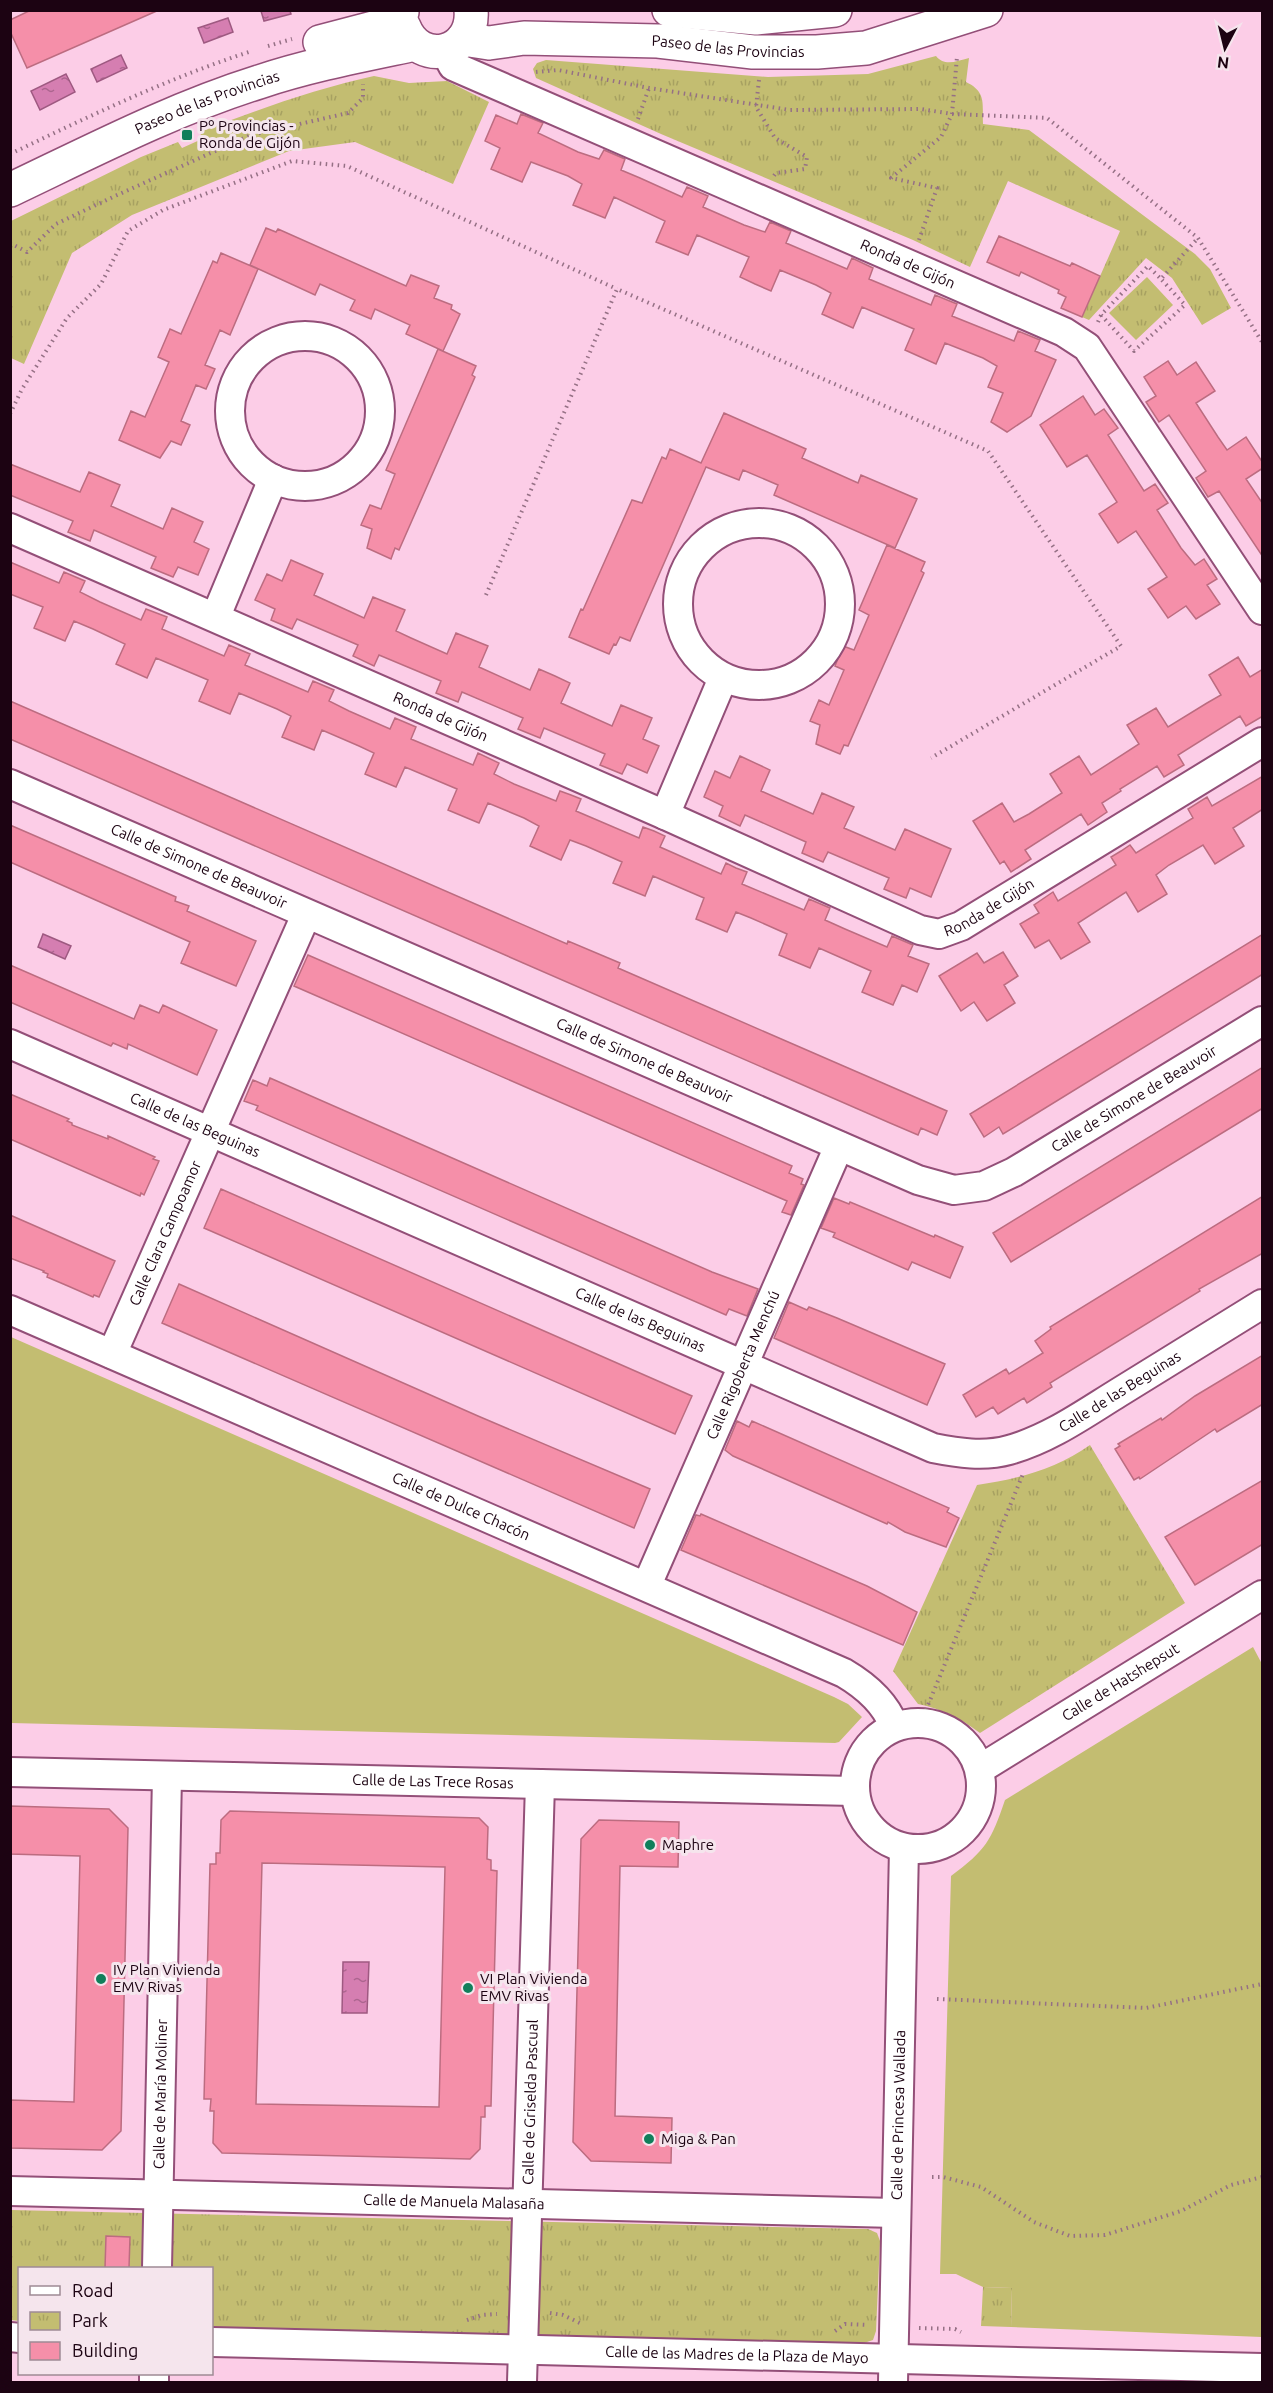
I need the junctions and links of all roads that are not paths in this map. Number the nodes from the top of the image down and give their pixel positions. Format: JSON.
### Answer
{"nodes":[{"id":1,"x":669,"y":10,"type":"edge"},
{"id":2,"x":835,"y":10,"type":"edge"},
{"id":3,"x":986,"y":10,"type":"edge"},
{"id":4,"x":403,"y":11,"type":"edge"},
{"id":5,"x":448,"y":36,"type":"edge"},
{"id":6,"x":10,"y":166,"type":"edge"},
{"id":7,"x":10,"y":190,"type":"edge"},
{"id":8,"x":273,"y":479,"type":"junction"},
{"id":9,"x":10,"y":528,"type":"edge"},
{"id":10,"x":1263,"y":610,"type":"edge"},
{"id":11,"x":216,"y":616,"type":"junction"},
{"id":12,"x":723,"y":678,"type":"junction"},
{"id":13,"x":1263,"y":742,"type":"edge"},
{"id":14,"x":10,"y":784,"type":"edge"},
{"id":15,"x":665,"y":815,"type":"junction"},
{"id":16,"x":306,"y":915,"type":"junction"},
{"id":17,"x":1263,"y":1021,"type":"edge"},
{"id":18,"x":10,"y":1044,"type":"edge"},
{"id":19,"x":211,"y":1131,"type":"junction"},
{"id":20,"x":839,"y":1146,"type":"junction"},
{"id":21,"x":1263,"y":1304,"type":"edge"},
{"id":22,"x":10,"y":1310,"type":"edge"},
{"id":23,"x":112,"y":1354,"type":"junction"},
{"id":24,"x":743,"y":1365,"type":"junction"},
{"id":25,"x":647,"y":1585,"type":"junction"},
{"id":26,"x":1260,"y":1601,"type":"edge"},
{"id":27,"x":894,"y":1726,"type":"junction"},
{"id":28,"x":980,"y":1769,"type":"junction"},
{"id":29,"x":10,"y":1772,"type":"edge"},
{"id":30,"x":167,"y":1776,"type":"junction"},
{"id":31,"x":540,"y":1784,"type":"junction"},
{"id":32,"x":854,"y":1791,"type":"junction"},
{"id":33,"x":904,"y":1848,"type":"junction"},
{"id":34,"x":10,"y":2191,"type":"edge"},
{"id":35,"x":158,"y":2195,"type":"junction"},
{"id":36,"x":527,"y":2204,"type":"junction"},
{"id":37,"x":896,"y":2213,"type":"junction"},
{"id":38,"x":156,"y":2267,"type":"edge"},
{"id":39,"x":213,"y":2342,"type":"edge"},
{"id":40,"x":522,"y":2350,"type":"junction"},
{"id":41,"x":1263,"y":2368,"type":"edge"},
{"id":42,"x":893,"y":2371,"type":"edge"},
{"id":43,"x":522,"y":2382,"type":"edge"}],
"edges":[{"from":1,"to":2,"type":"street","name":"Paseo de las Provincias"},
{"from":3,"to":5,"type":"street","name":"Paseo de las Provincias"},
{"from":4,"to":5,"type":"street"},
{"from":4,"to":6,"type":"street","name":"Paseo de las Provincias"},
{"from":5,"to":7,"type":"street","name":"Paseo de las Provincias"},
{"from":5,"to":10,"type":"street","name":"Ronda de Gijón"},
{"from":8,"to":8,"type":"street"},
{"from":8,"to":11,"type":"street"},
{"from":9,"to":11,"type":"street","name":"Ronda de Gijón"},
{"from":11,"to":15,"type":"street","name":"Ronda de Gijón"},
{"from":12,"to":12,"type":"street"},
{"from":12,"to":15,"type":"street"},
{"from":13,"to":15,"type":"street","name":"Ronda de Gijón"},
{"from":14,"to":16,"type":"street","name":"Calle de Simone de Beauvoir"},
{"from":16,"to":19,"type":"street","name":"Calle Clara Campoamor"},
{"from":16,"to":20,"type":"street","name":"Calle de Simone de Beauvoir"},
{"from":17,"to":20,"type":"street","name":"Calle de Simone de Beauvoir"},
{"from":18,"to":19,"type":"street","name":"Calle de las Beguinas"},
{"from":19,"to":23,"type":"street","name":"Calle Clara Campoamor"},
{"from":19,"to":24,"type":"street","name":"Calle de las Beguinas"},
{"from":20,"to":24,"type":"street","name":"Calle Rigoberta Menchú"},
{"from":21,"to":24,"type":"street","name":"Calle de las Beguinas"},
{"from":22,"to":23,"type":"street","name":"Calle de Dulce Chacón"},
{"from":23,"to":25,"type":"street","name":"Calle de Dulce Chacón"},
{"from":24,"to":25,"type":"street","name":"Calle Rigoberta Menchú"},
{"from":25,"to":27,"type":"street","name":"Calle de Dulce Chacón"},
{"from":26,"to":28,"type":"street","name":"Calle de Hatshepsut"},
{"from":27,"to":28,"type":"street"},
{"from":27,"to":32,"type":"street"},
{"from":28,"to":33,"type":"street"},
{"from":29,"to":30,"type":"street","name":"Calle de Las Trece Rosas"},
{"from":30,"to":31,"type":"street","name":"Calle de Las Trece Rosas"},
{"from":30,"to":35,"type":"street","name":"Calle de María Moliner"},
{"from":31,"to":32,"type":"street","name":"Calle de Las Trece Rosas"},
{"from":31,"to":36,"type":"street","name":"Calle de Griselda Pascual"},
{"from":32,"to":33,"type":"street"},
{"from":33,"to":37,"type":"street","name":"Calle de Princesa Wallada"},
{"from":34,"to":35,"type":"street","name":"Calle de Manuela Malasaña"},
{"from":35,"to":36,"type":"street","name":"Calle de Manuela Malasaña"},
{"from":35,"to":38,"type":"street","name":"Calle de María Moliner"},
{"from":36,"to":37,"type":"street","name":"Calle de Manuela Malasaña"},
{"from":36,"to":40,"type":"street","name":"Calle de Griselda Pascual"},
{"from":37,"to":42,"type":"street","name":"Calle de Princesa Wallada"},
{"from":39,"to":40,"type":"street","name":"Calle de las Madres de la Plaza de Mayo"},
{"from":40,"to":42,"type":"street","name":"Calle de las Madres de la Plaza de Mayo"},
{"from":40,"to":43,"type":"street","name":"Calle de Griselda Pascual"},
{"from":41,"to":42,"type":"street","name":"Calle de las Madres de la Plaza de Mayo"}]}
